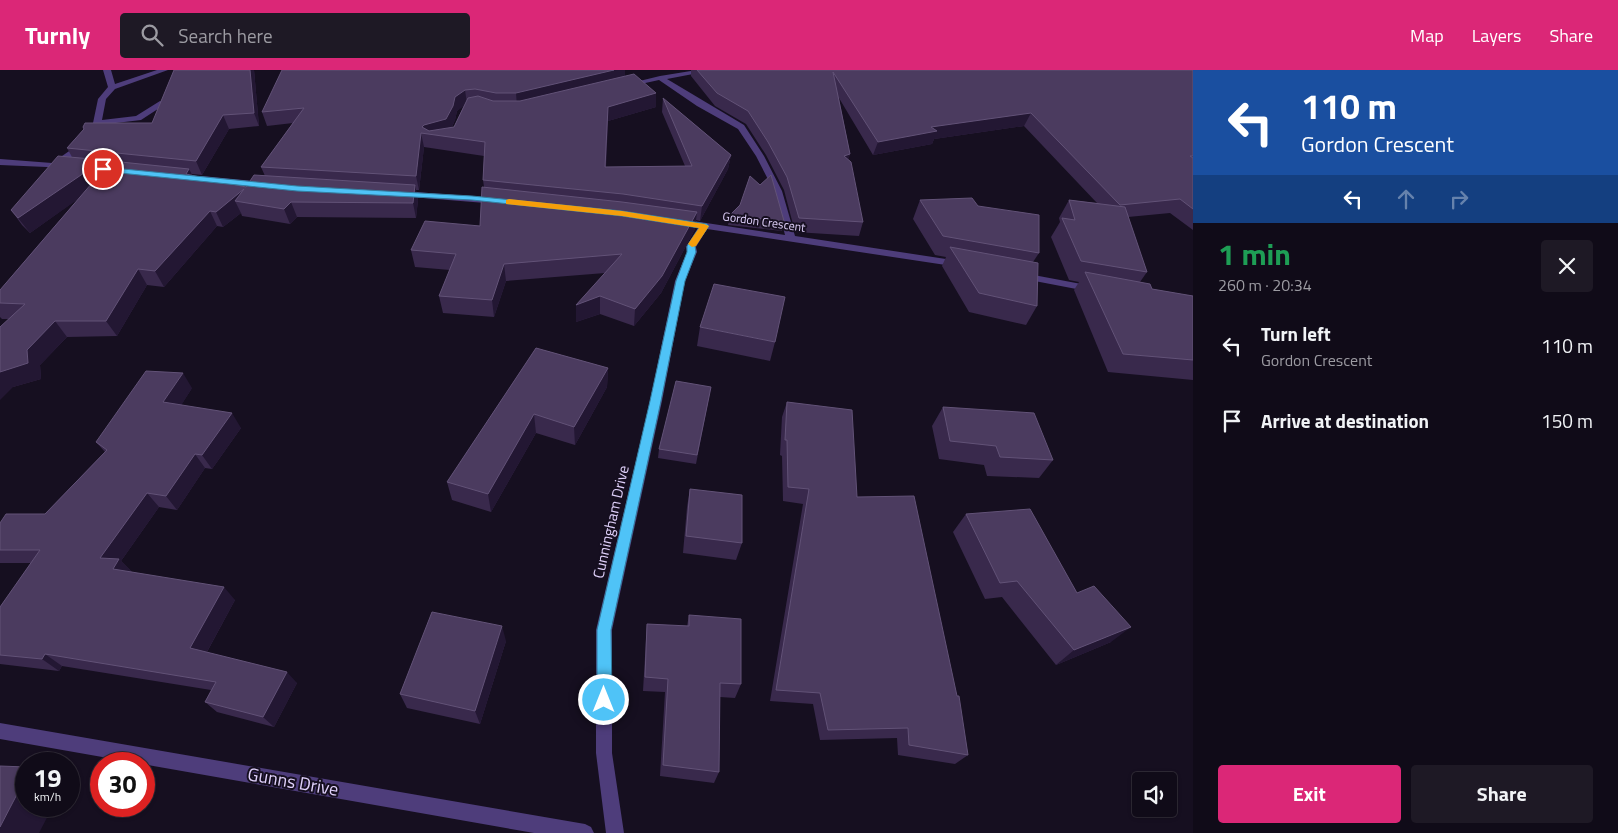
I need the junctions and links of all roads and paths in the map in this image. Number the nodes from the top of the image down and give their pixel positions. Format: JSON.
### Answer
{"nodes":[{"id":1,"x":107,"y":70,"type":"edge"},
{"id":2,"x":164,"y":70,"type":"edge"},
{"id":3,"x":710,"y":70,"type":"edge"},
{"id":4,"x":660,"y":78,"type":"junction"},
{"id":5,"x":112,"y":87,"type":"junction"},
{"id":6,"x":615,"y":88,"type":"edge"},
{"id":7,"x":163,"y":103,"type":"edge"},
{"id":8,"x":97,"y":123,"type":"junction"},
{"id":9,"x":0,"y":162,"type":"edge"},
{"id":10,"x":54,"y":165,"type":"junction"},
{"id":11,"x":74,"y":166,"type":"edge"},
{"id":12,"x":190,"y":178,"type":"edge"},
{"id":13,"x":278,"y":187,"type":"edge"},
{"id":14,"x":394,"y":194,"type":"edge"},
{"id":15,"x":512,"y":202,"type":"edge"},
{"id":16,"x":668,"y":221,"type":"edge"},
{"id":17,"x":704,"y":226,"type":"junction"},
{"id":18,"x":791,"y":239,"type":"junction"},
{"id":19,"x":972,"y":267,"type":"edge"},
{"id":20,"x":1010,"y":274,"type":"edge"},
{"id":21,"x":1106,"y":291,"type":"edge"},
{"id":22,"x":0,"y":731,"type":"edge"},
{"id":23,"x":586,"y":833,"type":"edge"},
{"id":24,"x":615,"y":833,"type":"edge"}],
"edges":[{"from":1,"to":5,"type":"street"},
{"from":2,"to":5,"type":"street"},
{"from":3,"to":4,"type":"street"},
{"from":4,"to":6,"type":"street"},
{"from":4,"to":18,"type":"street"},
{"from":5,"to":8,"type":"street"},
{"from":7,"to":8,"type":"street"},
{"from":8,"to":10,"type":"street"},
{"from":9,"to":10,"type":"street"},
{"from":10,"to":11,"type":"street"},
{"from":12,"to":13,"type":"street"},
{"from":14,"to":15,"type":"street"},
{"from":16,"to":17,"type":"street","name":"Gordon Crescent"},
{"from":17,"to":18,"type":"street","name":"Gordon Crescent"},
{"from":17,"to":24,"type":"street","name":"Cunningham Drive"},
{"from":18,"to":19,"type":"street","name":"Gordon Crescent"},
{"from":20,"to":21,"type":"street"},
{"from":22,"to":23,"type":"street","name":"Gunns Drive"}]}
